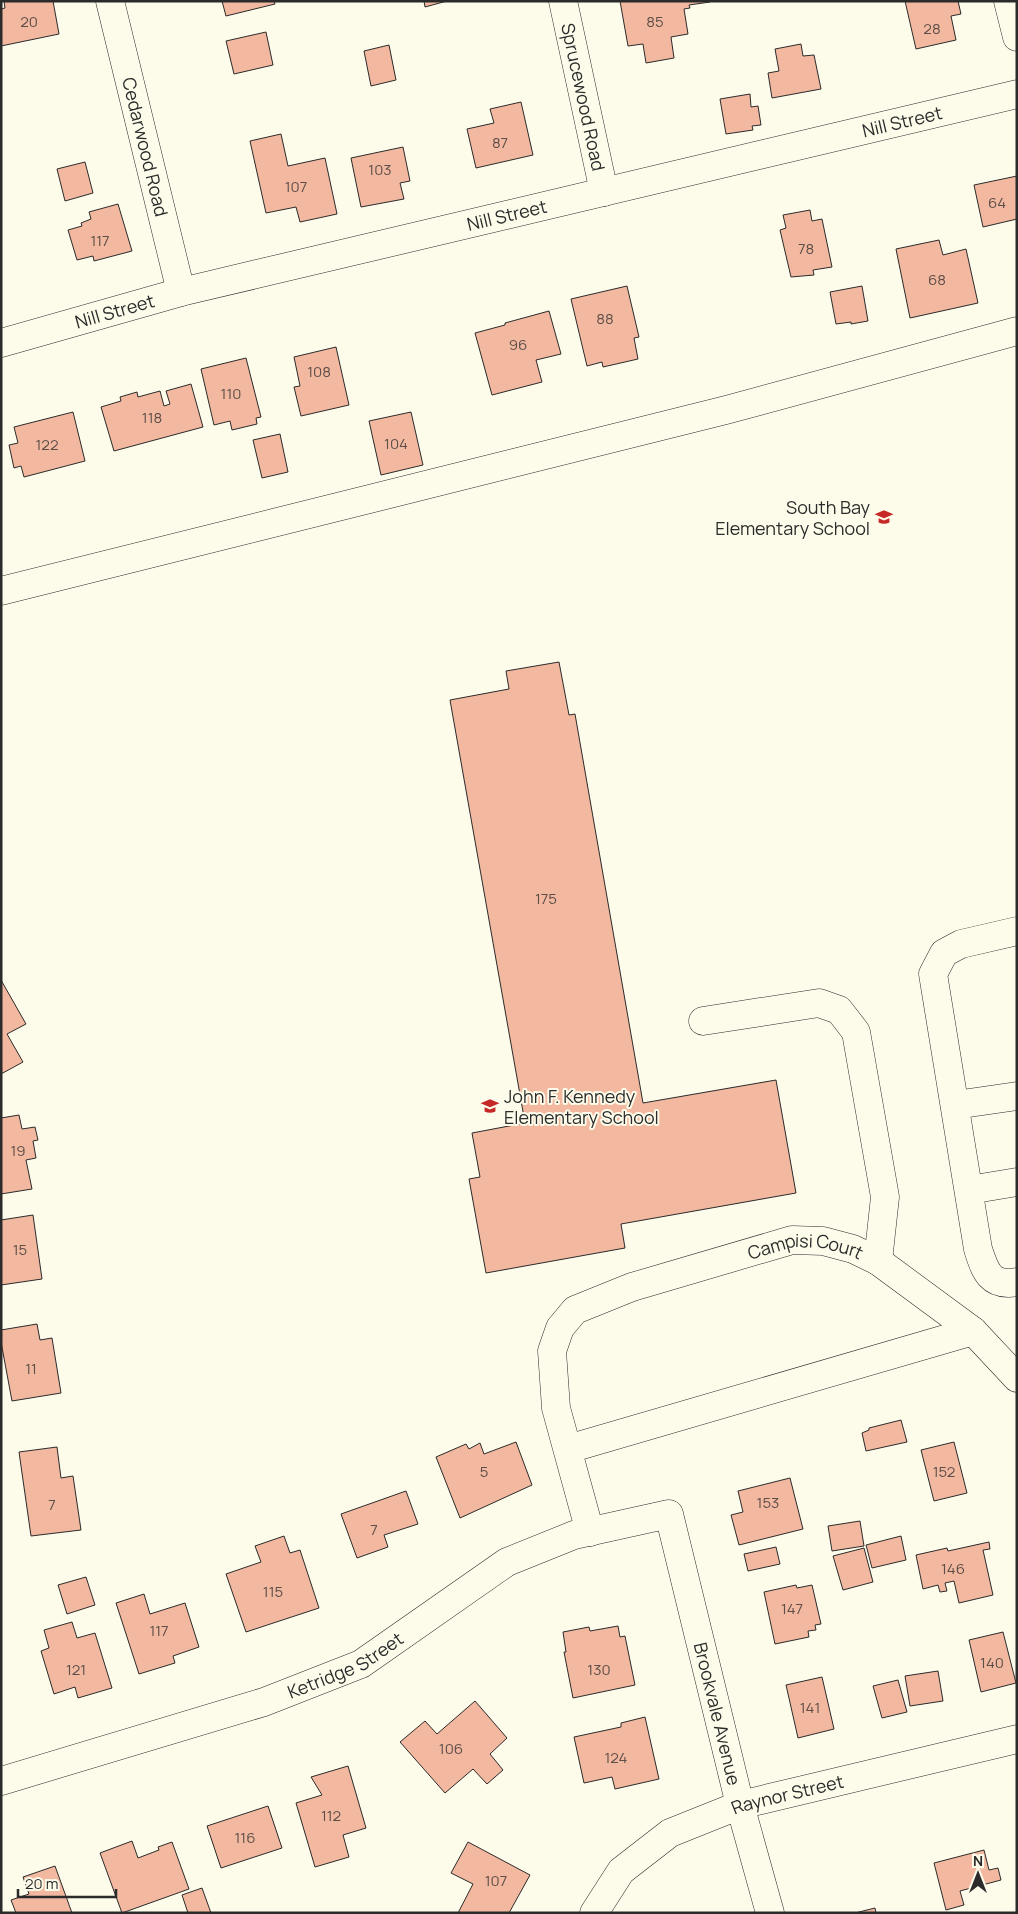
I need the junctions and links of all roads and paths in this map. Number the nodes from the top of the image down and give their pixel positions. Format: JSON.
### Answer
{"nodes":[{"id":1,"x":110,"y":1,"type":"edge"},
{"id":2,"x":563,"y":1,"type":"edge"},
{"id":3,"x":1008,"y":1,"type":"edge"},
{"id":4,"x":1017,"y":36,"type":"edge"},
{"id":5,"x":1017,"y":94,"type":"edge"},
{"id":6,"x":604,"y":192,"type":"junction"},
{"id":7,"x":181,"y":292,"type":"junction"},
{"id":8,"x":1017,"y":331,"type":"edge"},
{"id":9,"x":1,"y":343,"type":"edge"},
{"id":10,"x":1,"y":591,"type":"edge"},
{"id":11,"x":1017,"y":931,"type":"edge"},
{"id":12,"x":703,"y":1021,"type":"dead end"},
{"id":13,"x":1017,"y":1096,"type":"edge"},
{"id":14,"x":955,"y":1105,"type":"junction"},
{"id":15,"x":1017,"y":1182,"type":"edge"},
{"id":16,"x":969,"y":1190,"type":"junction"},
{"id":17,"x":878,"y":1261,"type":"junction"},
{"id":18,"x":1017,"y":1282,"type":"edge"},
{"id":19,"x":973,"y":1331,"type":"junction"},
{"id":20,"x":1017,"y":1378,"type":"edge"},
{"id":21,"x":568,"y":1449,"type":"junction"},
{"id":22,"x":668,"y":1514,"type":"joint"},
{"id":23,"x":590,"y":1532,"type":"junction"},
{"id":24,"x":1017,"y":1739,"type":"edge"},
{"id":25,"x":1,"y":1781,"type":"edge"},
{"id":26,"x":740,"y":1805,"type":"junction"},
{"id":27,"x":594,"y":1913,"type":"edge"},
{"id":28,"x":770,"y":1913,"type":"edge"}],
"edges":[{"from":1,"to":7,"type":"street","name":"Cedarwood Road"},
{"from":2,"to":6,"type":"street","name":"Sprucewood Road"},
{"from":3,"to":4,"type":"street"},
{"from":5,"to":6,"type":"street","name":"Nill Street"},
{"from":6,"to":7,"type":"street","name":"Nill Street"},
{"from":7,"to":9,"type":"street","name":"Nill Street"},
{"from":8,"to":10,"type":"street"},
{"from":11,"to":14,"type":"street"},
{"from":12,"to":17,"type":"street","name":"Campisi Court"},
{"from":13,"to":14,"type":"street"},
{"from":14,"to":16,"type":"street"},
{"from":15,"to":16,"type":"street"},
{"from":16,"to":18,"type":"street"},
{"from":17,"to":19,"type":"street"},
{"from":17,"to":21,"type":"street","name":"Campisi Court"},
{"from":19,"to":20,"type":"street"},
{"from":19,"to":21,"type":"street"},
{"from":21,"to":23,"type":"street","name":"Campisi Court"},
{"from":22,"to":23,"type":"street","name":"Ketridge Street"},
{"from":22,"to":26,"type":"street","name":"Brookvale Avenue"},
{"from":23,"to":25,"type":"street","name":"Ketridge Street"},
{"from":24,"to":26,"type":"street","name":"Raynor Street"},
{"from":26,"to":27,"type":"street","name":"Raynor Street"},
{"from":26,"to":28,"type":"street","name":"Brookvale Avenue"}]}
